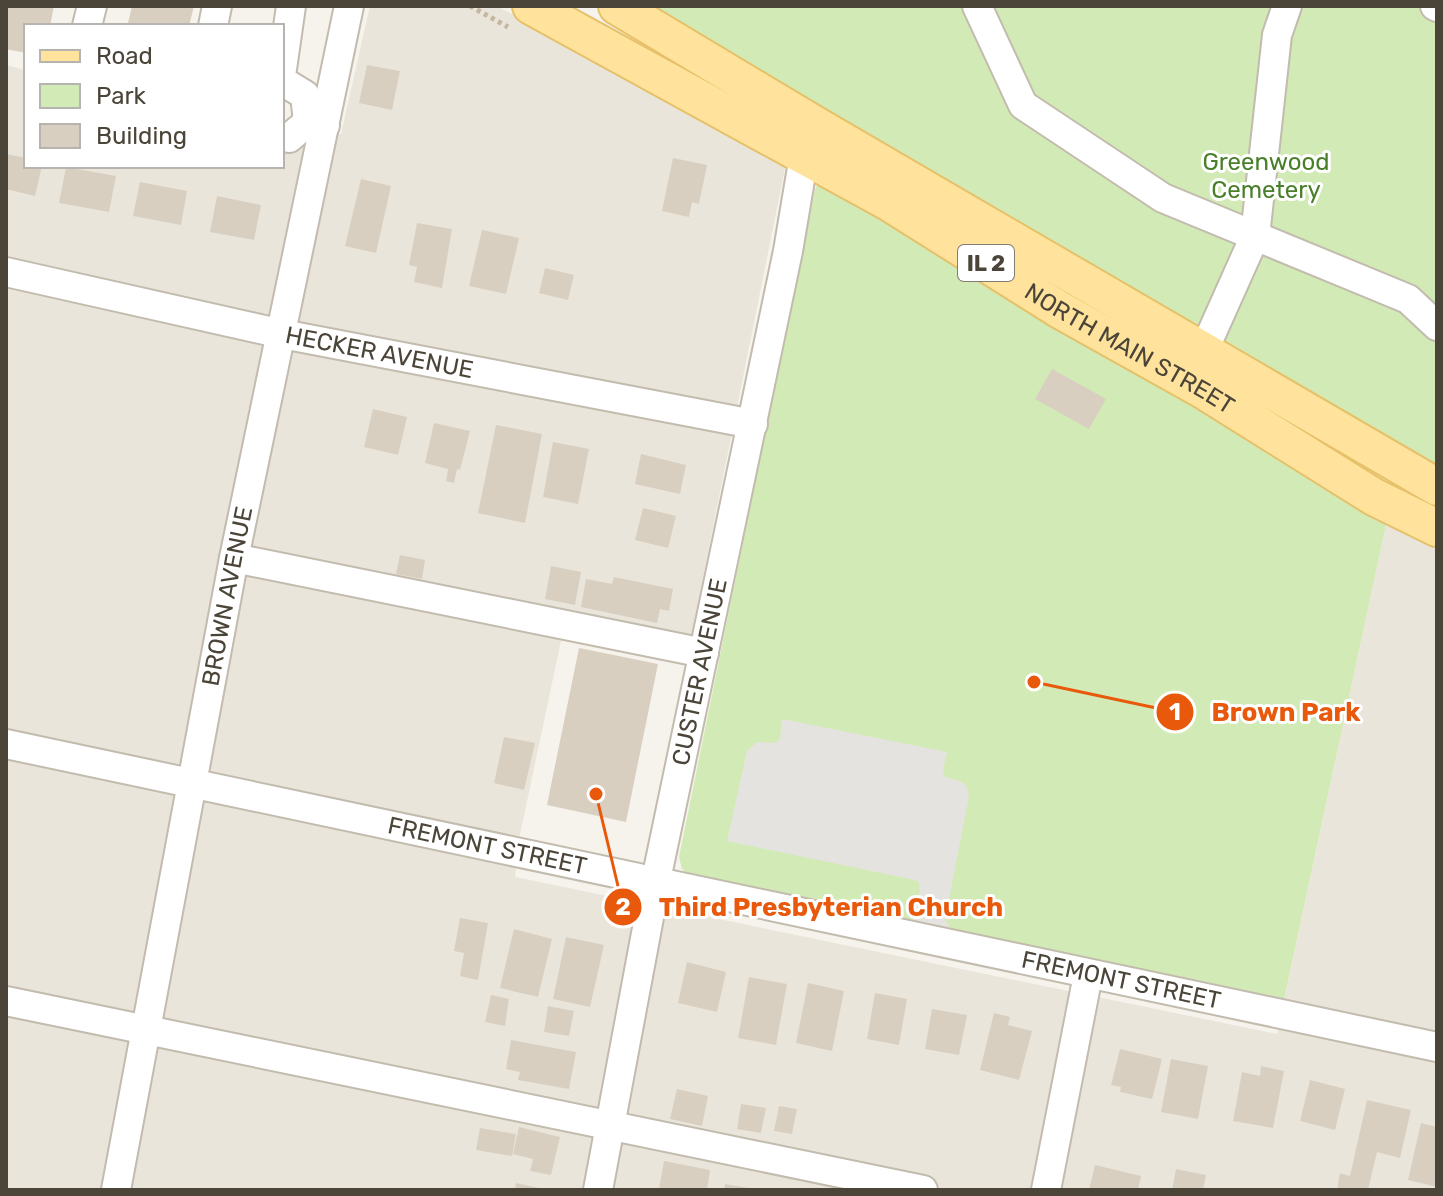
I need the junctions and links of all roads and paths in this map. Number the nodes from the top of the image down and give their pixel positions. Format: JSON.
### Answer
{"nodes":[{"id":1,"x":291,"y":6,"type":"edge"},
{"id":2,"x":349,"y":6,"type":"edge"},
{"id":3,"x":531,"y":6,"type":"edge"},
{"id":4,"x":617,"y":6,"type":"edge"},
{"id":5,"x":977,"y":6,"type":"edge"},
{"id":6,"x":1287,"y":6,"type":"edge"},
{"id":7,"x":284,"y":55,"type":"edge"},
{"id":8,"x":284,"y":82,"type":"edge"},
{"id":9,"x":317,"y":123,"type":"junction"},
{"id":10,"x":284,"y":137,"type":"edge"},
{"id":11,"x":804,"y":156,"type":"junction"},
{"id":12,"x":1255,"y":236,"type":"junction"},
{"id":13,"x":6,"y":272,"type":"edge"},
{"id":14,"x":1437,"y":326,"type":"edge"},
{"id":15,"x":282,"y":334,"type":"junction"},
{"id":16,"x":1204,"y":350,"type":"junction"},
{"id":17,"x":753,"y":424,"type":"junction"},
{"id":18,"x":1437,"y":487,"type":"edge"},
{"id":19,"x":1437,"y":528,"type":"edge"},
{"id":20,"x":234,"y":558,"type":"junction"},
{"id":21,"x":704,"y":653,"type":"junction"},
{"id":22,"x":6,"y":744,"type":"edge"},
{"id":23,"x":193,"y":785,"type":"junction"},
{"id":24,"x":656,"y":880,"type":"junction"},
{"id":25,"x":1088,"y":975,"type":"junction"},
{"id":26,"x":6,"y":1001,"type":"edge"},
{"id":27,"x":147,"y":1030,"type":"junction"},
{"id":28,"x":1437,"y":1047,"type":"edge"},
{"id":29,"x":611,"y":1126,"type":"junction"},
{"id":30,"x":116,"y":1190,"type":"edge"},
{"id":31,"x":598,"y":1190,"type":"edge"},
{"id":32,"x":923,"y":1190,"type":"edge"},
{"id":33,"x":1046,"y":1190,"type":"edge"}],
"edges":[{"from":1,"to":7,"type":"street"},
{"from":2,"to":9,"type":"street","name":"BROWN AVENUE"},
{"from":3,"to":11,"type":"main road","name":"NORTH MAIN STREET","number":"IL 2"},
{"from":4,"to":16,"type":"main road","name":"NORTH MAIN STREET","number":"IL 2"},
{"from":5,"to":12,"type":"street"},
{"from":6,"to":12,"type":"street"},
{"from":8,"to":9,"type":"street"},
{"from":9,"to":10,"type":"street"},
{"from":9,"to":15,"type":"street","name":"BROWN AVENUE"},
{"from":11,"to":17,"type":"street","name":"CUSTER AVENUE"},
{"from":11,"to":19,"type":"main road","name":"NORTH MAIN STREET","number":"IL 2"},
{"from":12,"to":14,"type":"street"},
{"from":12,"to":16,"type":"street"},
{"from":13,"to":15,"type":"street","name":"HECKER AVENUE"},
{"from":15,"to":17,"type":"street","name":"HECKER AVENUE"},
{"from":15,"to":20,"type":"street","name":"BROWN AVENUE"},
{"from":16,"to":18,"type":"main road","name":"NORTH MAIN STREET","number":"IL 2"},
{"from":17,"to":21,"type":"street","name":"CUSTER AVENUE"},
{"from":20,"to":21,"type":"street"},
{"from":20,"to":23,"type":"street","name":"BROWN AVENUE"},
{"from":21,"to":24,"type":"street","name":"CUSTER AVENUE"},
{"from":22,"to":23,"type":"street","name":"FREMONT STREET"},
{"from":23,"to":24,"type":"street","name":"FREMONT STREET"},
{"from":23,"to":27,"type":"street","name":"BROWN AVENUE"},
{"from":24,"to":25,"type":"street","name":"FREMONT STREET"},
{"from":24,"to":29,"type":"street","name":"CUSTER AVENUE"},
{"from":25,"to":28,"type":"street","name":"FREMONT STREET"},
{"from":25,"to":33,"type":"street"},
{"from":26,"to":27,"type":"street"},
{"from":27,"to":29,"type":"street"},
{"from":27,"to":30,"type":"street","name":"BROWN AVENUE"},
{"from":29,"to":31,"type":"street","name":"CUSTER AVENUE"},
{"from":29,"to":32,"type":"street"}]}
